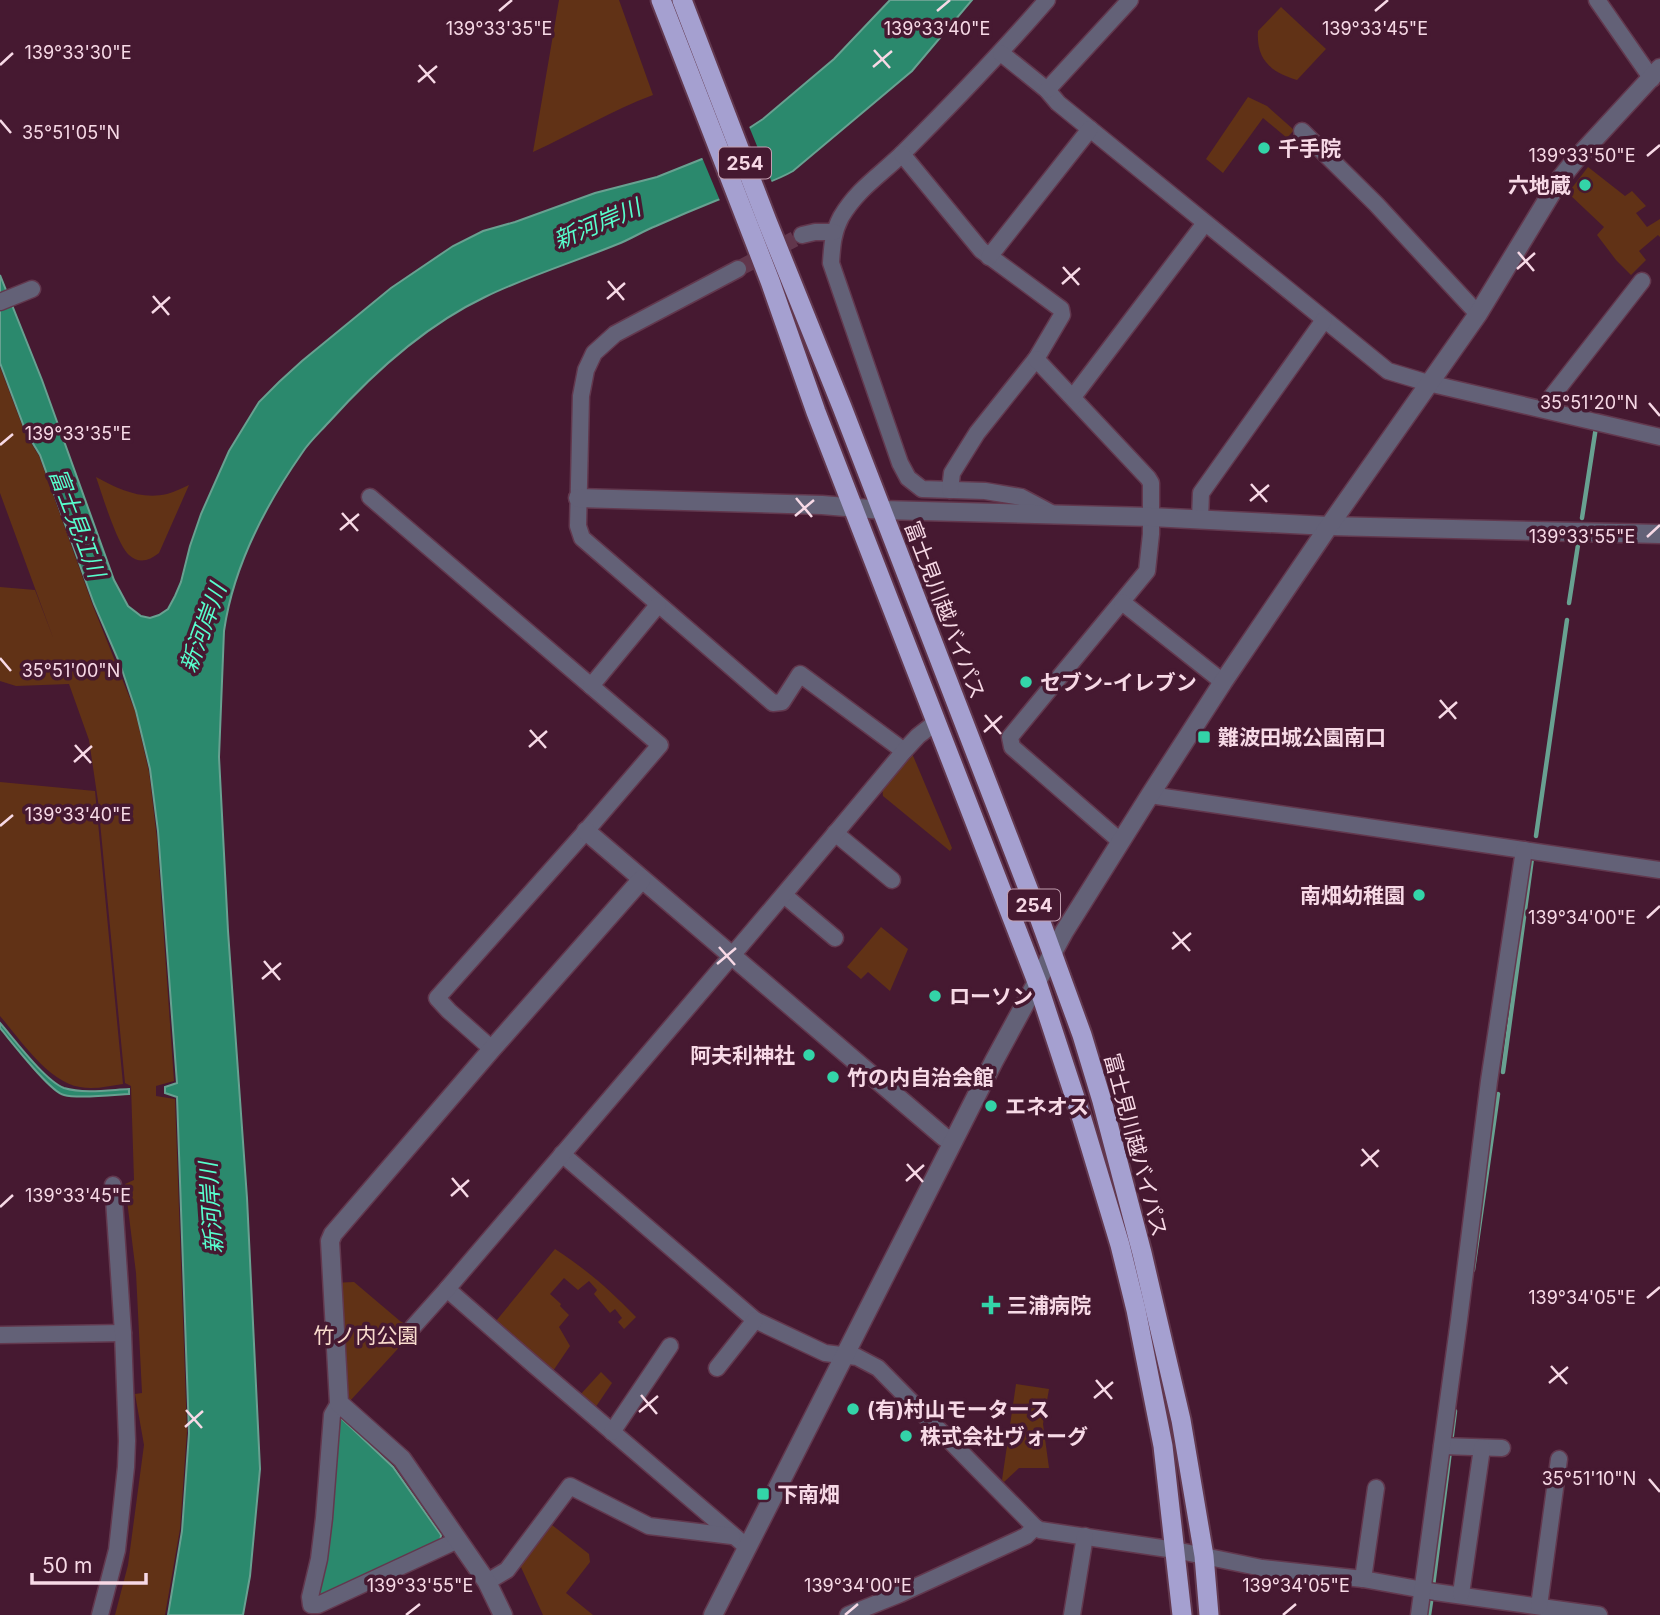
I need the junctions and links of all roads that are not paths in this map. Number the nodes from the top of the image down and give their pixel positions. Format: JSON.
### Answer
{"nodes":[{"id":1,"x":661,"y":0,"type":"edge"},
{"id":2,"x":682,"y":0,"type":"edge"},
{"id":3,"x":1046,"y":0,"type":"edge"},
{"id":4,"x":1130,"y":0,"type":"edge"},
{"id":5,"x":1598,"y":0,"type":"edge"},
{"id":6,"x":1001,"y":53,"type":"junction"},
{"id":7,"x":1656,"y":74,"type":"edge"},
{"id":8,"x":1047,"y":90,"type":"junction"},
{"id":9,"x":1090,"y":129,"type":"junction"},
{"id":10,"x":1302,"y":131,"type":"dead end"},
{"id":11,"x":902,"y":154,"type":"junction"},
{"id":12,"x":1205,"y":223,"type":"junction"},
{"id":13,"x":759,"y":226,"type":"junction"},
{"id":14,"x":834,"y":232,"type":"junction"},
{"id":15,"x":802,"y":235,"type":"tunnel mouth"},
{"id":16,"x":989,"y":257,"type":"junction"},
{"id":17,"x":738,"y":269,"type":"tunnel mouth"},
{"id":18,"x":1642,"y":281,"type":"dead end"},
{"id":19,"x":32,"y":289,"type":"dead end"},
{"id":20,"x":0,"y":302,"type":"edge"},
{"id":21,"x":1478,"y":314,"type":"junction"},
{"id":22,"x":1324,"y":320,"type":"junction"},
{"id":23,"x":1036,"y":359,"type":"junction"},
{"id":24,"x":1429,"y":383,"type":"junction"},
{"id":25,"x":1073,"y":397,"type":"junction"},
{"id":26,"x":1542,"y":409,"type":"junction"},
{"id":27,"x":1660,"y":437,"type":"edge"},
{"id":28,"x":950,"y":490,"type":"junction"},
{"id":29,"x":370,"y":497,"type":"dead end"},
{"id":30,"x":578,"y":498,"type":"junction"},
{"id":31,"x":854,"y":508,"type":"junction"},
{"id":32,"x":882,"y":510,"type":"junction"},
{"id":33,"x":1054,"y":514,"type":"junction"},
{"id":34,"x":1151,"y":517,"type":"junction"},
{"id":35,"x":1200,"y":519,"type":"junction"},
{"id":36,"x":1329,"y":526,"type":"junction"},
{"id":37,"x":1660,"y":534,"type":"edge"},
{"id":38,"x":1122,"y":602,"type":"junction"},
{"id":39,"x":658,"y":605,"type":"junction"},
{"id":40,"x":1223,"y":682,"type":"junction"},
{"id":41,"x":591,"y":686,"type":"junction"},
{"id":42,"x":936,"y":722,"type":"junction"},
{"id":43,"x":904,"y":751,"type":"junction"},
{"id":44,"x":1150,"y":795,"type":"junction"},
{"id":45,"x":586,"y":831,"type":"junction"},
{"id":46,"x":835,"y":833,"type":"junction"},
{"id":47,"x":1121,"y":841,"type":"junction"},
{"id":48,"x":1524,"y":850,"type":"junction"},
{"id":49,"x":1660,"y":870,"type":"edge"},
{"id":50,"x":642,"y":879,"type":"junction"},
{"id":51,"x":892,"y":880,"type":"dead end"},
{"id":52,"x":785,"y":895,"type":"junction"},
{"id":53,"x":835,"y":938,"type":"dead end"},
{"id":54,"x":1052,"y":954,"type":"junction"},
{"id":55,"x":731,"y":956,"type":"junction"},
{"id":56,"x":1037,"y":982,"type":"junction"},
{"id":57,"x":492,"y":1049,"type":"junction"},
{"id":58,"x":953,"y":1142,"type":"junction"},
{"id":59,"x":562,"y":1154,"type":"junction"},
{"id":60,"x":113,"y":1185,"type":"dead end"},
{"id":61,"x":447,"y":1289,"type":"junction"},
{"id":62,"x":755,"y":1320,"type":"junction"},
{"id":63,"x":413,"y":1328,"type":"dead end"},
{"id":64,"x":123,"y":1334,"type":"junction"},
{"id":65,"x":0,"y":1335,"type":"edge"},
{"id":66,"x":670,"y":1346,"type":"dead end"},
{"id":67,"x":845,"y":1356,"type":"junction"},
{"id":68,"x":717,"y":1368,"type":"dead end"},
{"id":69,"x":339,"y":1403,"type":"junction"},
{"id":70,"x":612,"y":1432,"type":"junction"},
{"id":71,"x":1447,"y":1446,"type":"junction"},
{"id":72,"x":1482,"y":1448,"type":"junction"},
{"id":73,"x":1502,"y":1448,"type":"dead end"},
{"id":74,"x":1559,"y":1459,"type":"dead end"},
{"id":75,"x":1376,"y":1488,"type":"dead end"},
{"id":76,"x":1035,"y":1528,"type":"junction"},
{"id":77,"x":733,"y":1536,"type":"junction"},
{"id":78,"x":1085,"y":1536,"type":"junction"},
{"id":79,"x":458,"y":1540,"type":"junction"},
{"id":80,"x":747,"y":1547,"type":"junction"},
{"id":81,"x":1175,"y":1550,"type":"junction"},
{"id":82,"x":1204,"y":1556,"type":"junction"},
{"id":83,"x":1363,"y":1579,"type":"junction"},
{"id":84,"x":487,"y":1582,"type":"junction"},
{"id":85,"x":1428,"y":1590,"type":"junction"},
{"id":86,"x":1461,"y":1594,"type":"junction"},
{"id":87,"x":1539,"y":1606,"type":"junction"},
{"id":88,"x":100,"y":1615,"type":"edge"},
{"id":89,"x":503,"y":1615,"type":"edge"},
{"id":90,"x":713,"y":1615,"type":"edge"},
{"id":91,"x":848,"y":1615,"type":"edge"},
{"id":92,"x":1072,"y":1615,"type":"edge"},
{"id":93,"x":1182,"y":1615,"type":"edge"},
{"id":94,"x":1209,"y":1615,"type":"edge"},
{"id":95,"x":1419,"y":1615,"type":"edge"},
{"id":96,"x":1599,"y":1615,"type":"edge"}],
"edges":[{"from":1,"to":13,"type":"highway","name":"富士見川越バイパス","number":"254"},
{"from":2,"to":13,"type":"highway","name":"富士見川越バイパス","number":"254"},
{"from":3,"to":6,"type":"street"},
{"from":4,"to":8,"type":"street"},
{"from":5,"to":7,"type":"street"},
{"from":6,"to":8,"type":"street"},
{"from":6,"to":11,"type":"street"},
{"from":7,"to":21,"type":"street"},
{"from":8,"to":9,"type":"street"},
{"from":9,"to":12,"type":"street"},
{"from":9,"to":16,"type":"street"},
{"from":10,"to":21,"type":"street"},
{"from":11,"to":14,"type":"street"},
{"from":11,"to":16,"type":"street"},
{"from":12,"to":22,"type":"street"},
{"from":12,"to":25,"type":"street"},
{"from":13,"to":31,"type":"highway","name":"富士見川越バイパス","number":"254"},
{"from":13,"to":32,"type":"highway","name":"富士見川越バイパス","number":"254"},
{"from":14,"to":15,"type":"street"},
{"from":14,"to":28,"type":"street"},
{"from":16,"to":23,"type":"street"},
{"from":17,"to":30,"type":"street"},
{"from":18,"to":26,"type":"street"},
{"from":19,"to":20,"type":"street"},
{"from":21,"to":24,"type":"street"},
{"from":22,"to":24,"type":"street"},
{"from":22,"to":35,"type":"street"},
{"from":23,"to":25,"type":"street"},
{"from":23,"to":28,"type":"street"},
{"from":24,"to":26,"type":"street"},
{"from":24,"to":36,"type":"street"},
{"from":25,"to":34,"type":"street"},
{"from":26,"to":27,"type":"street"},
{"from":28,"to":33,"type":"street"},
{"from":29,"to":41,"type":"street"},
{"from":30,"to":31,"type":"street"},
{"from":30,"to":39,"type":"street"},
{"from":31,"to":32,"type":"street"},
{"from":31,"to":42,"type":"highway","name":"富士見川越バイパス","number":"254"},
{"from":32,"to":33,"type":"street"},
{"from":32,"to":54,"type":"highway","name":"富士見川越バイパス","number":"254"},
{"from":33,"to":34,"type":"street"},
{"from":34,"to":35,"type":"street"},
{"from":34,"to":38,"type":"street"},
{"from":35,"to":36,"type":"street"},
{"from":36,"to":37,"type":"street"},
{"from":36,"to":40,"type":"street"},
{"from":38,"to":40,"type":"street"},
{"from":38,"to":47,"type":"street"},
{"from":39,"to":41,"type":"street"},
{"from":39,"to":43,"type":"street"},
{"from":40,"to":44,"type":"street"},
{"from":41,"to":45,"type":"street"},
{"from":42,"to":43,"type":"street"},
{"from":42,"to":56,"type":"highway","name":"富士見川越バイパス","number":"254"},
{"from":43,"to":46,"type":"street"},
{"from":44,"to":47,"type":"street"},
{"from":44,"to":48,"type":"street"},
{"from":45,"to":50,"type":"street"},
{"from":45,"to":57,"type":"street"},
{"from":46,"to":51,"type":"street"},
{"from":46,"to":52,"type":"street"},
{"from":47,"to":54,"type":"street"},
{"from":48,"to":49,"type":"street"},
{"from":48,"to":71,"type":"street"},
{"from":50,"to":55,"type":"street"},
{"from":50,"to":57,"type":"street"},
{"from":52,"to":53,"type":"street"},
{"from":52,"to":55,"type":"street"},
{"from":54,"to":56,"type":"street"},
{"from":54,"to":82,"type":"highway","name":"富士見川越バイパス","number":"254"},
{"from":55,"to":58,"type":"street"},
{"from":55,"to":59,"type":"street"},
{"from":56,"to":58,"type":"street"},
{"from":56,"to":81,"type":"highway","name":"富士見川越バイパス","number":"254"},
{"from":57,"to":69,"type":"street"},
{"from":58,"to":67,"type":"street"},
{"from":59,"to":61,"type":"street"},
{"from":59,"to":62,"type":"street"},
{"from":60,"to":64,"type":"street"},
{"from":61,"to":63,"type":"street"},
{"from":61,"to":70,"type":"street"},
{"from":62,"to":67,"type":"street"},
{"from":62,"to":68,"type":"street"},
{"from":64,"to":65,"type":"street"},
{"from":64,"to":88,"type":"street"},
{"from":66,"to":70,"type":"street"},
{"from":67,"to":76,"type":"street"},
{"from":67,"to":80,"type":"street"},
{"from":69,"to":79,"type":"street"},
{"from":69,"to":79,"type":"street"},
{"from":70,"to":77,"type":"street"},
{"from":71,"to":72,"type":"street"},
{"from":71,"to":85,"type":"street"},
{"from":72,"to":73,"type":"street"},
{"from":72,"to":86,"type":"street"},
{"from":74,"to":87,"type":"street"},
{"from":75,"to":83,"type":"street"},
{"from":76,"to":78,"type":"street"},
{"from":76,"to":91,"type":"street"},
{"from":77,"to":80,"type":"street"},
{"from":77,"to":84,"type":"street"},
{"from":78,"to":81,"type":"street"},
{"from":78,"to":92,"type":"street"},
{"from":79,"to":84,"type":"street"},
{"from":80,"to":90,"type":"street"},
{"from":81,"to":82,"type":"street"},
{"from":81,"to":93,"type":"highway","name":"富士見川越バイパス","number":"254"},
{"from":82,"to":83,"type":"street"},
{"from":82,"to":94,"type":"highway","name":"富士見川越バイパス","number":"254"},
{"from":83,"to":85,"type":"street"},
{"from":84,"to":89,"type":"street"},
{"from":85,"to":86,"type":"street"},
{"from":85,"to":95,"type":"street"},
{"from":86,"to":87,"type":"street"},
{"from":87,"to":96,"type":"street"}]}
